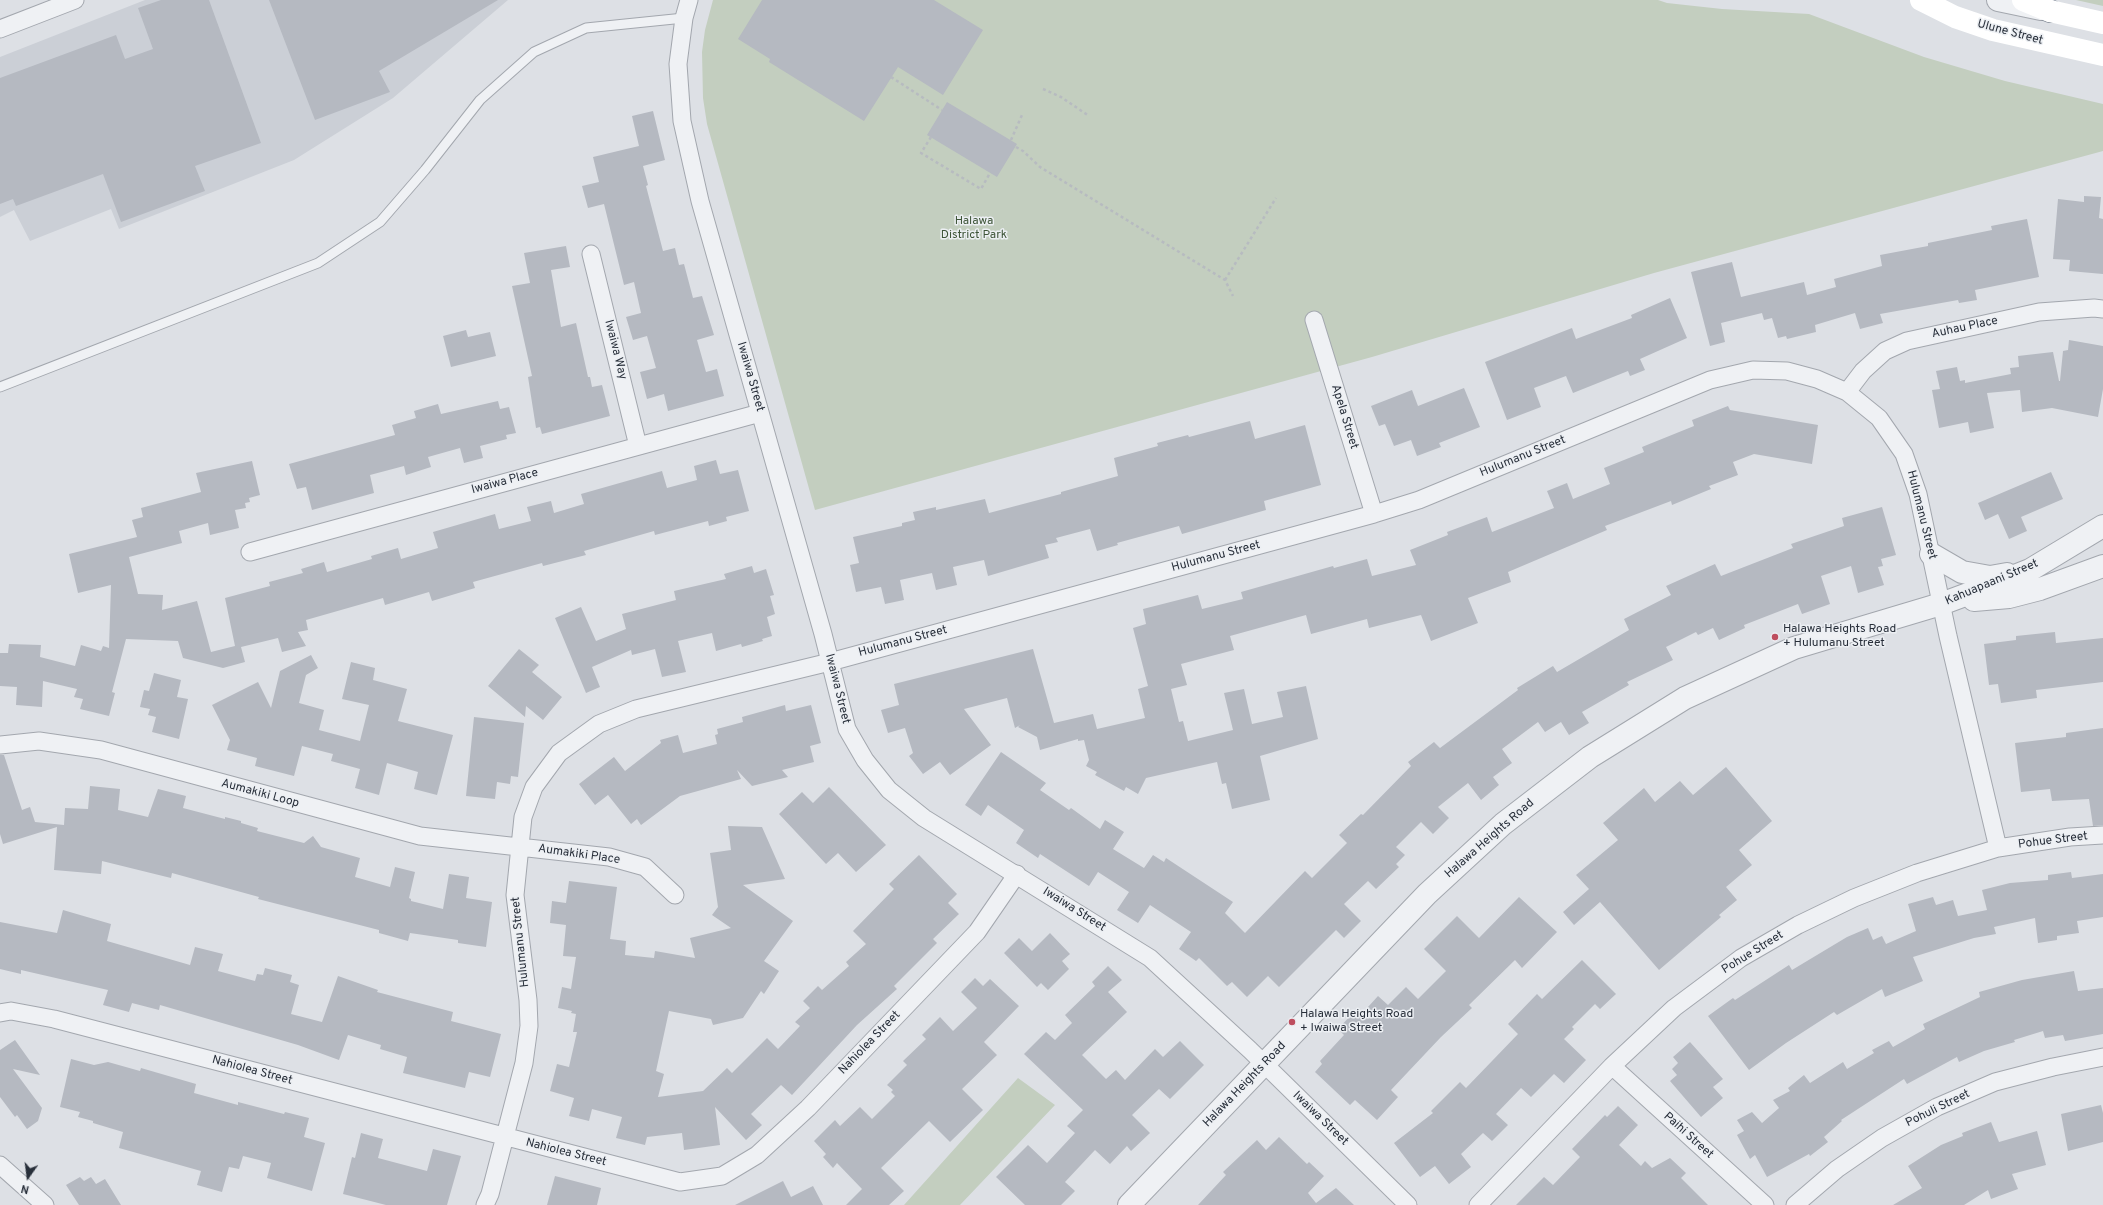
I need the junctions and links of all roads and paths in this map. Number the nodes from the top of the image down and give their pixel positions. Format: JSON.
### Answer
{"nodes":[{"id":1,"x":75,"y":0,"type":"edge"},
{"id":2,"x":689,"y":0,"type":"edge"},
{"id":3,"x":1921,"y":0,"type":"edge"},
{"id":4,"x":1998,"y":0,"type":"edge"},
{"id":5,"x":2023,"y":0,"type":"edge"},
{"id":6,"x":2050,"y":11,"type":"junction"},
{"id":7,"x":684,"y":18,"type":"junction"},
{"id":8,"x":2103,"y":23,"type":"edge"},
{"id":9,"x":0,"y":30,"type":"edge"},
{"id":10,"x":2103,"y":55,"type":"edge"},
{"id":11,"x":891,"y":77,"type":"dead end"},
{"id":12,"x":1043,"y":89,"type":"dead end"},
{"id":13,"x":942,"y":110,"type":"dead end"},
{"id":14,"x":1022,"y":115,"type":"dead end"},
{"id":15,"x":1088,"y":116,"type":"dead end"},
{"id":16,"x":931,"y":137,"type":"dead end"},
{"id":17,"x":1011,"y":140,"type":"dead end"},
{"id":18,"x":1016,"y":147,"type":"dead end"},
{"id":19,"x":990,"y":173,"type":"dead end"},
{"id":20,"x":1276,"y":198,"type":"dead end"},
{"id":21,"x":591,"y":254,"type":"dead end"},
{"id":22,"x":1225,"y":280,"type":"junction"},
{"id":23,"x":1233,"y":296,"type":"dead end"},
{"id":24,"x":2103,"y":309,"type":"edge"},
{"id":25,"x":1314,"y":320,"type":"dead end"},
{"id":26,"x":0,"y":386,"type":"edge"},
{"id":27,"x":1847,"y":392,"type":"junction"},
{"id":28,"x":760,"y":413,"type":"junction"},
{"id":29,"x":638,"y":446,"type":"junction"},
{"id":30,"x":1374,"y":514,"type":"junction"},
{"id":31,"x":2103,"y":526,"type":"edge"},
{"id":32,"x":250,"y":552,"type":"dead end"},
{"id":33,"x":1931,"y":554,"type":"junction"},
{"id":34,"x":2103,"y":566,"type":"edge"},
{"id":35,"x":2030,"y":570,"type":"junction"},
{"id":36,"x":1941,"y":604,"type":"junction"},
{"id":37,"x":830,"y":662,"type":"junction"},
{"id":38,"x":0,"y":745,"type":"edge"},
{"id":39,"x":2103,"y":835,"type":"edge"},
{"id":40,"x":520,"y":848,"type":"junction"},
{"id":41,"x":1998,"y":848,"type":"junction"},
{"id":42,"x":1016,"y":874,"type":"junction"},
{"id":43,"x":675,"y":895,"type":"dead end"},
{"id":44,"x":0,"y":1013,"type":"edge"},
{"id":45,"x":2103,"y":1057,"type":"edge"},
{"id":46,"x":1265,"y":1065,"type":"junction"},
{"id":47,"x":1612,"y":1066,"type":"junction"},
{"id":48,"x":505,"y":1137,"type":"junction"},
{"id":49,"x":0,"y":1165,"type":"edge"},
{"id":50,"x":45,"y":1205,"type":"edge"},
{"id":51,"x":484,"y":1205,"type":"edge"},
{"id":52,"x":1129,"y":1205,"type":"edge"},
{"id":53,"x":1408,"y":1205,"type":"edge"},
{"id":54,"x":1478,"y":1205,"type":"edge"},
{"id":55,"x":1765,"y":1205,"type":"edge"},
{"id":56,"x":1795,"y":1205,"type":"edge"}],
"edges":[{"from":1,"to":9,"type":"street"},
{"from":2,"to":7,"type":"street","name":"Iwaiwa Street"},
{"from":3,"to":10,"type":"main road","name":"Ulune Street"},
{"from":4,"to":6,"type":"street"},
{"from":5,"to":6,"type":"main road"},
{"from":6,"to":8,"type":"main road"},
{"from":7,"to":26,"type":"lane"},
{"from":7,"to":28,"type":"street","name":"Iwaiwa Street"},
{"from":11,"to":13,"type":"path"},
{"from":12,"to":15,"type":"path"},
{"from":14,"to":17,"type":"path"},
{"from":16,"to":19,"type":"path"},
{"from":18,"to":22,"type":"path"},
{"from":20,"to":22,"type":"path"},
{"from":21,"to":29,"type":"street","name":"Iwaiwa Way"},
{"from":22,"to":23,"type":"path"},
{"from":24,"to":27,"type":"street","name":"Auhau Place"},
{"from":25,"to":30,"type":"street","name":"Apela Street"},
{"from":27,"to":30,"type":"street","name":"Hulumanu Street"},
{"from":27,"to":33,"type":"street","name":"Hulumanu Street"},
{"from":28,"to":29,"type":"street","name":"Iwaiwa Place"},
{"from":28,"to":37,"type":"street","name":"Iwaiwa Street"},
{"from":29,"to":32,"type":"street","name":"Iwaiwa Place"},
{"from":30,"to":37,"type":"street","name":"Hulumanu Street"},
{"from":31,"to":35,"type":"street","name":"Kahuapaani Street"},
{"from":33,"to":35,"type":"street"},
{"from":33,"to":36,"type":"street","name":"Hulumanu Street"},
{"from":34,"to":36,"type":"street","name":"Kahuapaani Street"},
{"from":35,"to":36,"type":"street","name":"Kahuapaani Street"},
{"from":36,"to":41,"type":"street","name":"Hulumanu Street"},
{"from":36,"to":46,"type":"street","name":"Halawa Heights Road"},
{"from":37,"to":40,"type":"street","name":"Hulumanu Street"},
{"from":37,"to":42,"type":"street","name":"Iwaiwa Street"},
{"from":38,"to":40,"type":"street","name":"Aumakiki Loop"},
{"from":39,"to":41,"type":"street","name":"Pohue Street"},
{"from":40,"to":43,"type":"street","name":"Aumakiki Place"},
{"from":40,"to":48,"type":"street","name":"Hulumanu Street"},
{"from":41,"to":47,"type":"street","name":"Pohue Street"},
{"from":42,"to":46,"type":"street","name":"Iwaiwa Street"},
{"from":42,"to":48,"type":"street","name":"Nahiolea Street"},
{"from":44,"to":48,"type":"street","name":"Nahiolea Street"},
{"from":45,"to":56,"type":"street","name":"Pohuli Street"},
{"from":46,"to":52,"type":"street","name":"Halawa Heights Road"},
{"from":46,"to":53,"type":"street","name":"Iwaiwa Street"},
{"from":47,"to":54,"type":"street","name":"Pohue Street"},
{"from":47,"to":55,"type":"street","name":"Paihi Street"},
{"from":48,"to":51,"type":"street","name":"Hulumanu Street"},
{"from":49,"to":50,"type":"street"}]}
